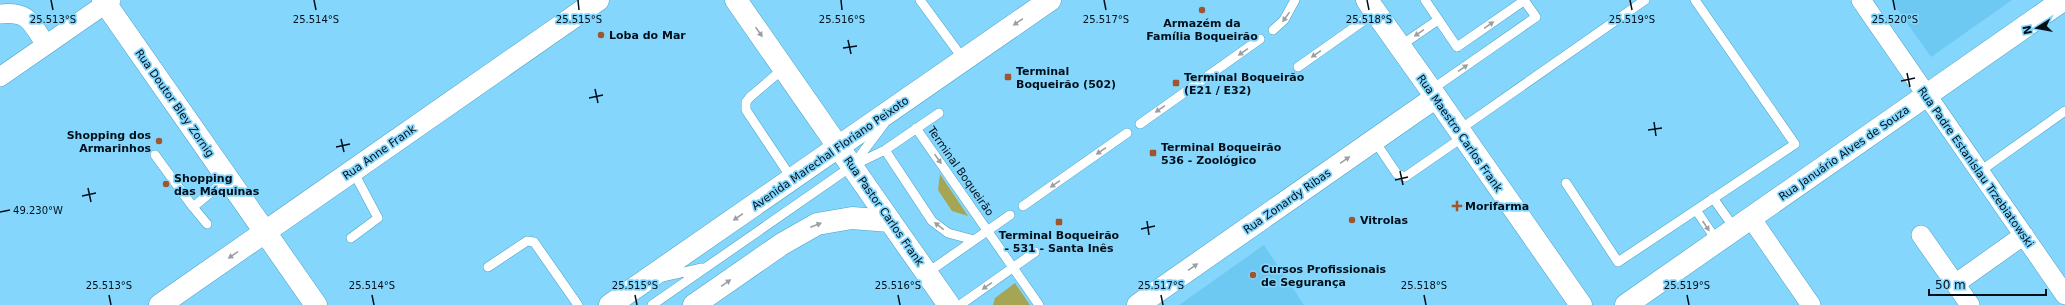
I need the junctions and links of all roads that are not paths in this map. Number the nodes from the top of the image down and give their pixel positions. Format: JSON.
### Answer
{"nodes":[{"id":1,"x":598,"y":0,"type":"edge"},
{"id":2,"x":736,"y":0,"type":"edge"},
{"id":3,"x":920,"y":0,"type":"edge"},
{"id":4,"x":1050,"y":0,"type":"edge"},
{"id":5,"x":1295,"y":0,"type":"edge"},
{"id":6,"x":1425,"y":0,"type":"edge"},
{"id":7,"x":1524,"y":0,"type":"edge"},
{"id":8,"x":1645,"y":0,"type":"edge"},
{"id":9,"x":1695,"y":0,"type":"edge"},
{"id":10,"x":1861,"y":0,"type":"edge"},
{"id":11,"x":2063,"y":0,"type":"edge"},
{"id":12,"x":106,"y":1,"type":"edge"},
{"id":13,"x":1372,"y":6,"type":"edge"},
{"id":14,"x":0,"y":14,"type":"edge"},
{"id":15,"x":1438,"y":20,"type":"junction"},
{"id":16,"x":1273,"y":30,"type":"dead end"},
{"id":17,"x":1260,"y":39,"type":"dead end"},
{"id":18,"x":46,"y":45,"type":"junction"},
{"id":19,"x":1400,"y":46,"type":"junction"},
{"id":20,"x":964,"y":60,"type":"junction"},
{"id":21,"x":1298,"y":67,"type":"dead end"},
{"id":22,"x":784,"y":68,"type":"junction"},
{"id":23,"x":0,"y":77,"type":"edge"},
{"id":24,"x":1433,"y":94,"type":"junction"},
{"id":25,"x":1927,"y":95,"type":"junction"},
{"id":26,"x":897,"y":106,"type":"junction"},
{"id":27,"x":2065,"y":111,"type":"edge"},
{"id":28,"x":939,"y":113,"type":"dead end"},
{"id":29,"x":1140,"y":124,"type":"dead end"},
{"id":30,"x":916,"y":128,"type":"junction"},
{"id":31,"x":1127,"y":133,"type":"dead end"},
{"id":32,"x":1461,"y":134,"type":"junction"},
{"id":33,"x":1374,"y":140,"type":"junction"},
{"id":34,"x":839,"y":147,"type":"junction"},
{"id":35,"x":885,"y":150,"type":"junction"},
{"id":36,"x":155,"y":155,"type":"dead end"},
{"id":37,"x":852,"y":166,"type":"junction"},
{"id":38,"x":353,"y":171,"type":"junction"},
{"id":39,"x":1979,"y":172,"type":"junction"},
{"id":40,"x":227,"y":179,"type":"junction"},
{"id":41,"x":792,"y":179,"type":"junction"},
{"id":42,"x":1566,"y":183,"type":"dead end"},
{"id":43,"x":1713,"y":198,"type":"junction"},
{"id":44,"x":1023,"y":206,"type":"dead end"},
{"id":45,"x":193,"y":207,"type":"junction"},
{"id":46,"x":1696,"y":210,"type":"junction"},
{"id":47,"x":1010,"y":215,"type":"dead end"},
{"id":48,"x":890,"y":220,"type":"junction"},
{"id":49,"x":1743,"y":223,"type":"junction"},
{"id":50,"x":207,"y":224,"type":"dead end"},
{"id":51,"x":988,"y":231,"type":"junction"},
{"id":52,"x":265,"y":232,"type":"junction"},
{"id":53,"x":1921,"y":235,"type":"dead end"},
{"id":54,"x":2024,"y":235,"type":"junction"},
{"id":55,"x":350,"y":238,"type":"dead end"},
{"id":56,"x":974,"y":240,"type":"junction"},
{"id":57,"x":1717,"y":241,"type":"junction"},
{"id":58,"x":1035,"y":252,"type":"dead end"},
{"id":59,"x":488,"y":267,"type":"dead end"},
{"id":60,"x":707,"y":267,"type":"junction"},
{"id":61,"x":1013,"y":268,"type":"junction"},
{"id":62,"x":927,"y":273,"type":"junction"},
{"id":63,"x":1955,"y":284,"type":"junction"},
{"id":64,"x":637,"y":286,"type":"junction"},
{"id":65,"x":2065,"y":295,"type":"edge"},
{"id":66,"x":947,"y":302,"type":"edge"},
{"id":67,"x":160,"y":305,"type":"edge"},
{"id":68,"x":316,"y":305,"type":"edge"},
{"id":69,"x":578,"y":305,"type":"edge"},
{"id":70,"x":610,"y":305,"type":"edge"},
{"id":71,"x":652,"y":305,"type":"edge"},
{"id":72,"x":694,"y":305,"type":"edge"},
{"id":73,"x":1039,"y":305,"type":"edge"},
{"id":74,"x":1138,"y":305,"type":"edge"},
{"id":75,"x":1581,"y":305,"type":"edge"},
{"id":76,"x":1626,"y":305,"type":"edge"},
{"id":77,"x":1811,"y":305,"type":"edge"},
{"id":78,"x":1970,"y":305,"type":"edge"}],
"edges":[{"from":1,"to":38,"type":"main road","name":"Rua Anne Frank"},
{"from":2,"to":22,"type":"main road","name":"Rua Pastor Carlos Frank","one_way":true},
{"from":3,"to":20,"type":"lane"},
{"from":4,"to":20,"type":"main road","name":"Avenida Marechal Floriano Peixoto","one_way":true},
{"from":5,"to":16,"type":"lane","one_way":true},
{"from":6,"to":15,"type":"lane"},
{"from":15,"to":7,"type":"lane","one_way":true},
{"from":24,"to":7,"type":"lane","one_way":true},
{"from":8,"to":32,"type":"lane"},
{"from":9,"to":43,"type":"lane"},
{"from":10,"to":25,"type":"street","name":"Rua Padre Estanislau Trzebiatowski"},
{"from":11,"to":25,"type":"main road","name":"Rua Januário Alves de Souza"},
{"from":12,"to":18,"type":"street"},
{"from":12,"to":40,"type":"main road","name":"Rua Doutor Bley Zornig"},
{"from":13,"to":19,"type":"main road","name":"Rua Maestro Carlos Frank"},
{"from":13,"to":21,"type":"lane","one_way":true},
{"from":14,"to":18,"type":"street"},
{"from":15,"to":19,"type":"lane","one_way":true},
{"from":17,"to":29,"type":"lane","one_way":true},
{"from":18,"to":23,"type":"street"},
{"from":19,"to":24,"type":"main road","name":"Rua Maestro Carlos Frank"},
{"from":20,"to":26,"type":"main road","name":"Avenida Marechal Floriano Peixoto"},
{"from":22,"to":34,"type":"main road","name":"Rua Pastor Carlos Frank"},
{"from":22,"to":41,"type":"lane"},
{"from":24,"to":32,"type":"main road","name":"Rua Maestro Carlos Frank"},
{"from":24,"to":33,"type":"main road","name":"Rua Zonardy Ribas"},
{"from":25,"to":39,"type":"street","name":"Rua Padre Estanislau Trzebiatowski"},
{"from":25,"to":49,"type":"main road","name":"Rua Januário Alves de Souza"},
{"from":26,"to":34,"type":"main road","name":"Avenida Marechal Floriano Peixoto"},
{"from":26,"to":37,"type":"lane"},
{"from":27,"to":39,"type":"lane"},
{"from":28,"to":30,"type":"lane","name":"Terminal Boqueirão"},
{"from":30,"to":35,"type":"lane"},
{"from":30,"to":51,"type":"lane","name":"Terminal Boqueirão","one_way":true},
{"from":31,"to":44,"type":"lane","one_way":true},
{"from":32,"to":33,"type":"lane"},
{"from":32,"to":75,"type":"main road","name":"Rua Maestro Carlos Frank"},
{"from":74,"to":33,"type":"main road","name":"Rua Zonardy Ribas","one_way":true},
{"from":34,"to":37,"type":"main road","name":"Rua Pastor Carlos Frank"},
{"from":34,"to":41,"type":"main road","name":"Avenida Marechal Floriano Peixoto"},
{"from":35,"to":37,"type":"lane"},
{"from":56,"to":35,"type":"lane","one_way":true},
{"from":36,"to":45,"type":"lane"},
{"from":37,"to":48,"type":"main road","name":"Rua Pastor Carlos Frank"},
{"from":37,"to":60,"type":"lane"},
{"from":38,"to":52,"type":"main road","name":"Rua Anne Frank"},
{"from":38,"to":55,"type":"lane"},
{"from":39,"to":54,"type":"street","name":"Rua Padre Estanislau Trzebiatowski"},
{"from":40,"to":45,"type":"lane"},
{"from":40,"to":52,"type":"main road","name":"Rua Doutor Bley Zornig"},
{"from":41,"to":64,"type":"main road","name":"Avenida Marechal Floriano Peixoto","one_way":true},
{"from":42,"to":46,"type":"lane"},
{"from":43,"to":46,"type":"lane"},
{"from":43,"to":49,"type":"lane"},
{"from":45,"to":50,"type":"lane"},
{"from":46,"to":57,"type":"lane","one_way":true},
{"from":47,"to":51,"type":"lane","name":"Terminal Boqueirão"},
{"from":48,"to":62,"type":"main road","name":"Rua Pastor Carlos Frank"},
{"from":72,"to":48,"type":"main road","one_way":true},
{"from":49,"to":57,"type":"main road","name":"Rua Januário Alves de Souza"},
{"from":49,"to":77,"type":"street"},
{"from":51,"to":56,"type":"lane","name":"Terminal Boqueirão"},
{"from":51,"to":61,"type":"lane","name":"Terminal Boqueirão"},
{"from":52,"to":67,"type":"main road","name":"Rua Anne Frank","one_way":true},
{"from":52,"to":68,"type":"main road","name":"Rua Doutor Bley Zornig"},
{"from":53,"to":63,"type":"street"},
{"from":54,"to":63,"type":"street"},
{"from":54,"to":65,"type":"street","name":"Rua Padre Estanislau Trzebiatowski"},
{"from":56,"to":62,"type":"lane","name":"Terminal Boqueirão"},
{"from":57,"to":76,"type":"main road","name":"Rua Januário Alves de Souza"},
{"from":58,"to":61,"type":"lane"},
{"from":59,"to":69,"type":"lane"},
{"from":60,"to":64,"type":"lane"},
{"from":60,"to":71,"type":"lane"},
{"from":61,"to":66,"type":"lane","one_way":true},
{"from":61,"to":73,"type":"lane","name":"Terminal Boqueirão"},
{"from":62,"to":66,"type":"main road","name":"Rua Pastor Carlos Frank"},
{"from":63,"to":78,"type":"street"},
{"from":64,"to":70,"type":"main road","name":"Avenida Marechal Floriano Peixoto"}]}
